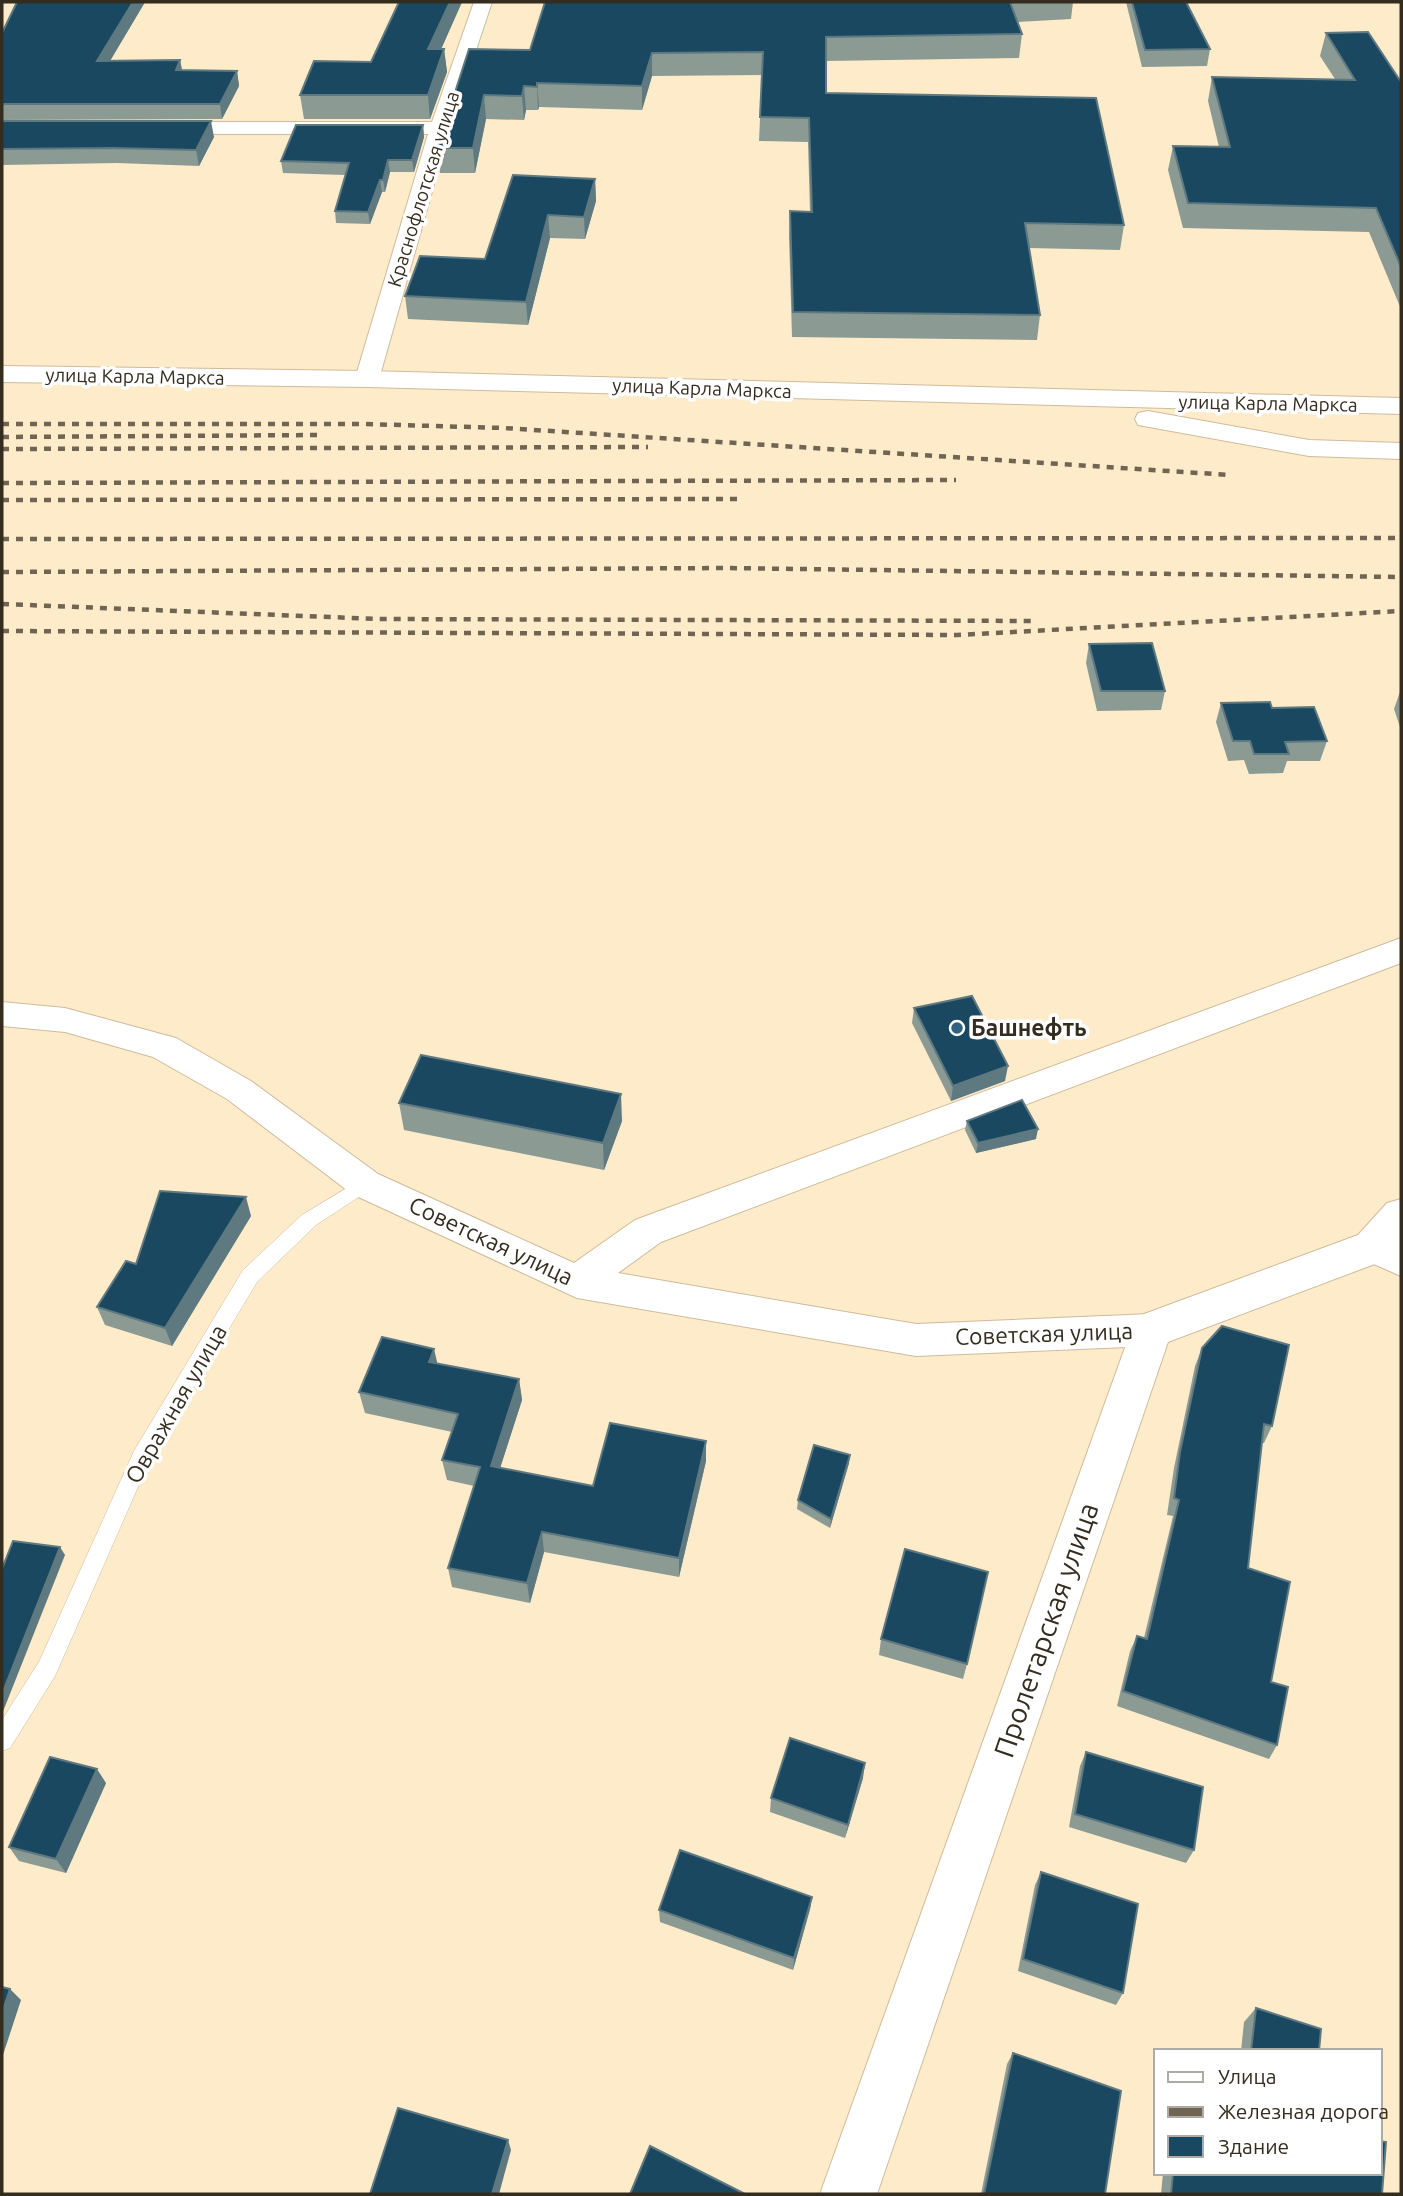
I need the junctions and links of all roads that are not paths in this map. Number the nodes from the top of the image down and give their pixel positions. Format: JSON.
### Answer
{"nodes":[{"id":1,"x":484,"y":2,"type":"edge"},
{"id":2,"x":152,"y":128,"type":"edge"},
{"id":3,"x":440,"y":128,"type":"junction"},
{"id":4,"x":2,"y":374,"type":"edge"},
{"id":5,"x":367,"y":379,"type":"junction"},
{"id":6,"x":1026,"y":397,"type":"junction"},
{"id":7,"x":1401,"y":406,"type":"edge"},
{"id":8,"x":1401,"y":451,"type":"edge"},
{"id":9,"x":1401,"y":950,"type":"edge"},
{"id":10,"x":2,"y":1014,"type":"edge"},
{"id":11,"x":365,"y":1184,"type":"junction"},
{"id":12,"x":1392,"y":1241,"type":"edge"},
{"id":13,"x":577,"y":1282,"type":"junction"},
{"id":14,"x":1151,"y":1330,"type":"junction"},
{"id":15,"x":2,"y":1741,"type":"edge"},
{"id":16,"x":848,"y":2194,"type":"edge"}],
"edges":[{"from":1,"to":3,"type":"street","name":"Краснофлотская улица"},
{"from":2,"to":3,"type":"street"},
{"from":3,"to":5,"type":"street","name":"Краснофлотская улица"},
{"from":4,"to":5,"type":"street","name":"улица Карла Маркса"},
{"from":5,"to":6,"type":"street","name":"улица Карла Маркса"},
{"from":6,"to":7,"type":"street","name":"улица Карла Маркса"},
{"from":6,"to":8,"type":"street"},
{"from":9,"to":13,"type":"street"},
{"from":10,"to":11,"type":"street","name":"Советская улица"},
{"from":11,"to":13,"type":"street","name":"Советская улица"},
{"from":11,"to":15,"type":"lane","name":"Овражная улица"},
{"from":12,"to":14,"type":"street"},
{"from":13,"to":14,"type":"street","name":"Советская улица"},
{"from":14,"to":16,"type":"street","name":"Пролетарская улица"}]}
